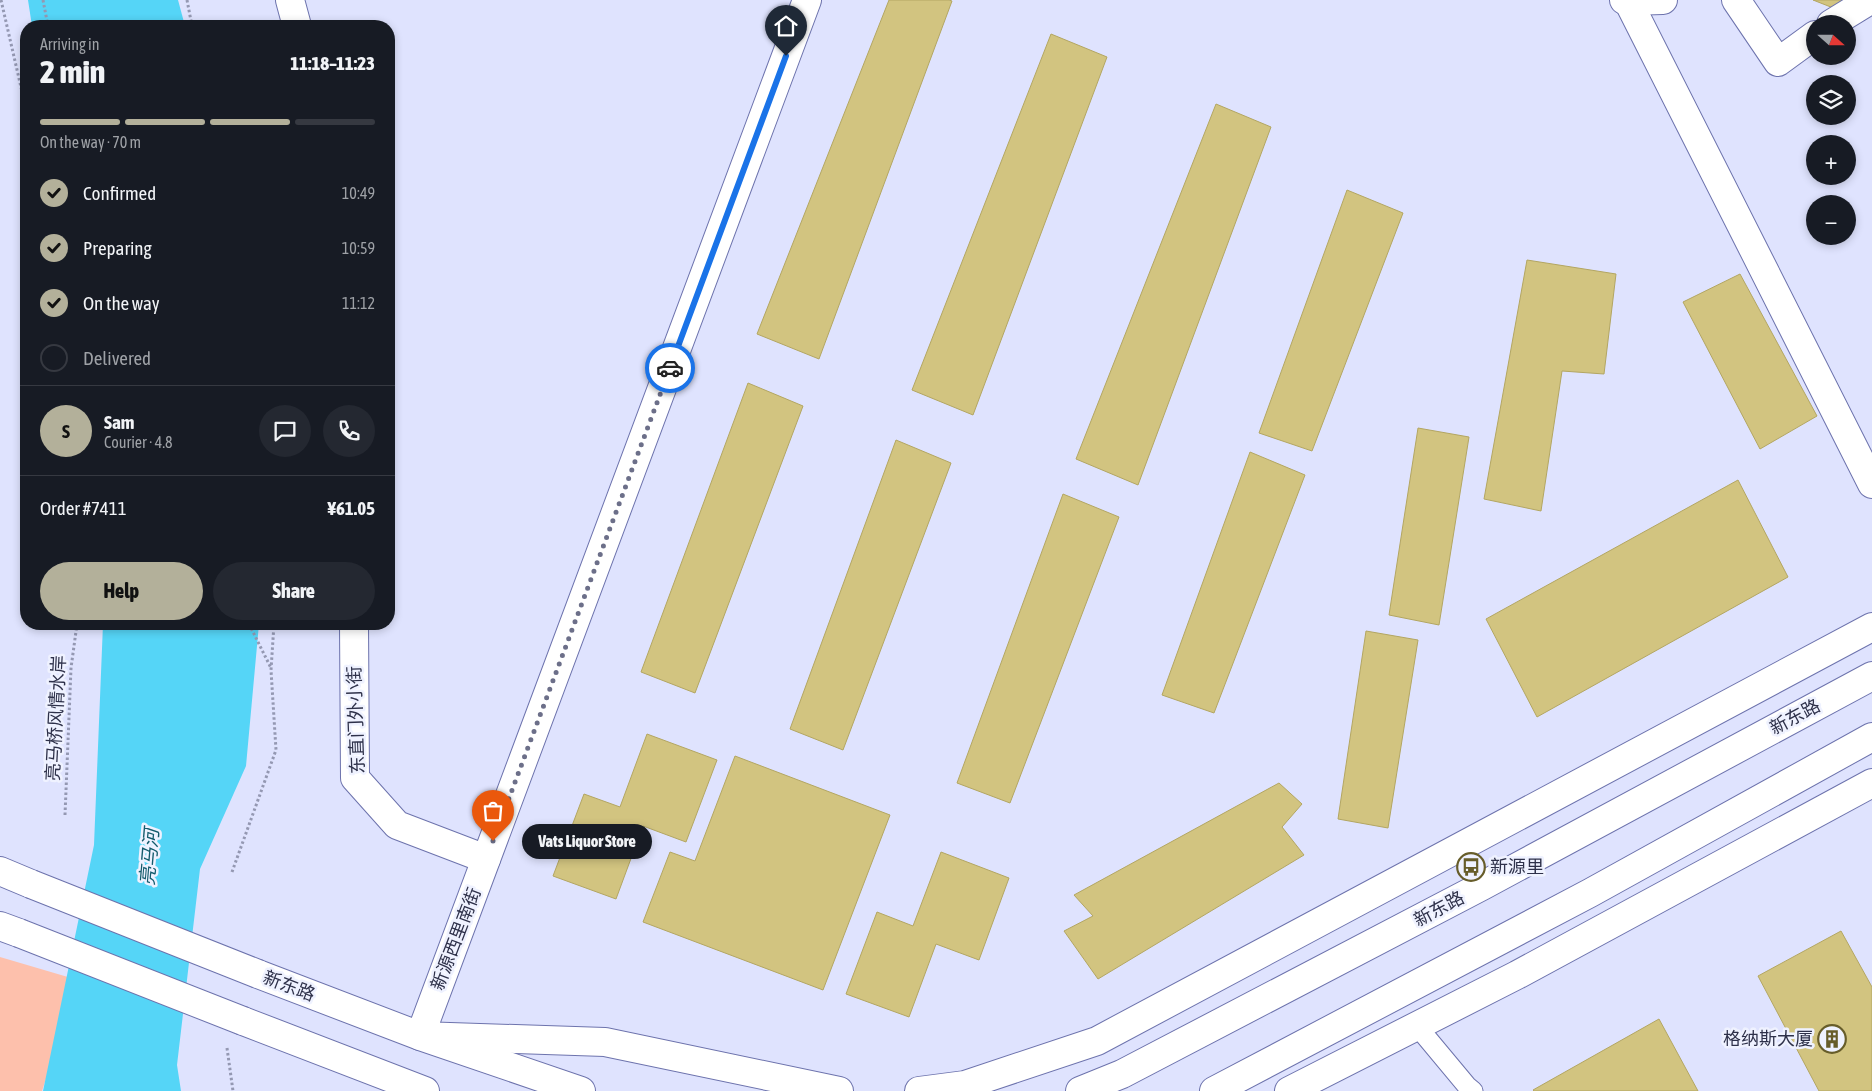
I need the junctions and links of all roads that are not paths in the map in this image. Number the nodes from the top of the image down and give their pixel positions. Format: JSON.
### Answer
{"nodes":[{"id":1,"x":290,"y":0,"type":"edge"},
{"id":2,"x":807,"y":0,"type":"edge"},
{"id":3,"x":1663,"y":0,"type":"edge"},
{"id":4,"x":1736,"y":0,"type":"edge"},
{"id":5,"x":1870,"y":0,"type":"edge"},
{"id":6,"x":1626,"y":1,"type":"edge"},
{"id":7,"x":1846,"y":15,"type":"edge"},
{"id":8,"x":295,"y":20,"type":"edge"},
{"id":9,"x":1806,"y":42,"type":"edge"},
{"id":10,"x":1872,"y":484,"type":"edge"},
{"id":11,"x":1872,"y":627,"type":"edge"},
{"id":12,"x":354,"y":630,"type":"edge"},
{"id":13,"x":1872,"y":676,"type":"edge"},
{"id":14,"x":1872,"y":737,"type":"edge"},
{"id":15,"x":1872,"y":783,"type":"edge"},
{"id":16,"x":486,"y":859,"type":"junction"},
{"id":17,"x":0,"y":871,"type":"edge"},
{"id":18,"x":9,"y":929,"type":"edge"},
{"id":19,"x":1417,"y":1026,"type":"junction"},
{"id":20,"x":420,"y":1036,"type":"junction"},
{"id":21,"x":1467,"y":1089,"type":"edge"},
{"id":22,"x":425,"y":1091,"type":"edge"},
{"id":23,"x":581,"y":1091,"type":"edge"},
{"id":24,"x":839,"y":1091,"type":"edge"},
{"id":25,"x":919,"y":1091,"type":"edge"},
{"id":26,"x":1080,"y":1091,"type":"edge"},
{"id":27,"x":1214,"y":1091,"type":"edge"},
{"id":28,"x":1289,"y":1091,"type":"edge"}],
"edges":[{"from":1,"to":8,"type":"street"},
{"from":2,"to":16,"type":"street","name":"新源西里南街"},
{"from":3,"to":6,"type":"street"},
{"from":4,"to":9,"type":"street"},
{"from":5,"to":7,"type":"street"},
{"from":6,"to":10,"type":"street"},
{"from":11,"to":25,"type":"street"},
{"from":12,"to":16,"type":"street","name":"东直门外小街"},
{"from":13,"to":26,"type":"street","name":"新东路"},
{"from":14,"to":27,"type":"street"},
{"from":15,"to":19,"type":"street"},
{"from":16,"to":20,"type":"street","name":"新源西里南街"},
{"from":17,"to":20,"type":"street","name":"新东路","bridge":true},
{"from":18,"to":22,"type":"street","bridge":true},
{"from":19,"to":21,"type":"lane"},
{"from":19,"to":28,"type":"street"},
{"from":20,"to":23,"type":"street","name":"新东路"},
{"from":20,"to":24,"type":"street"}]}
